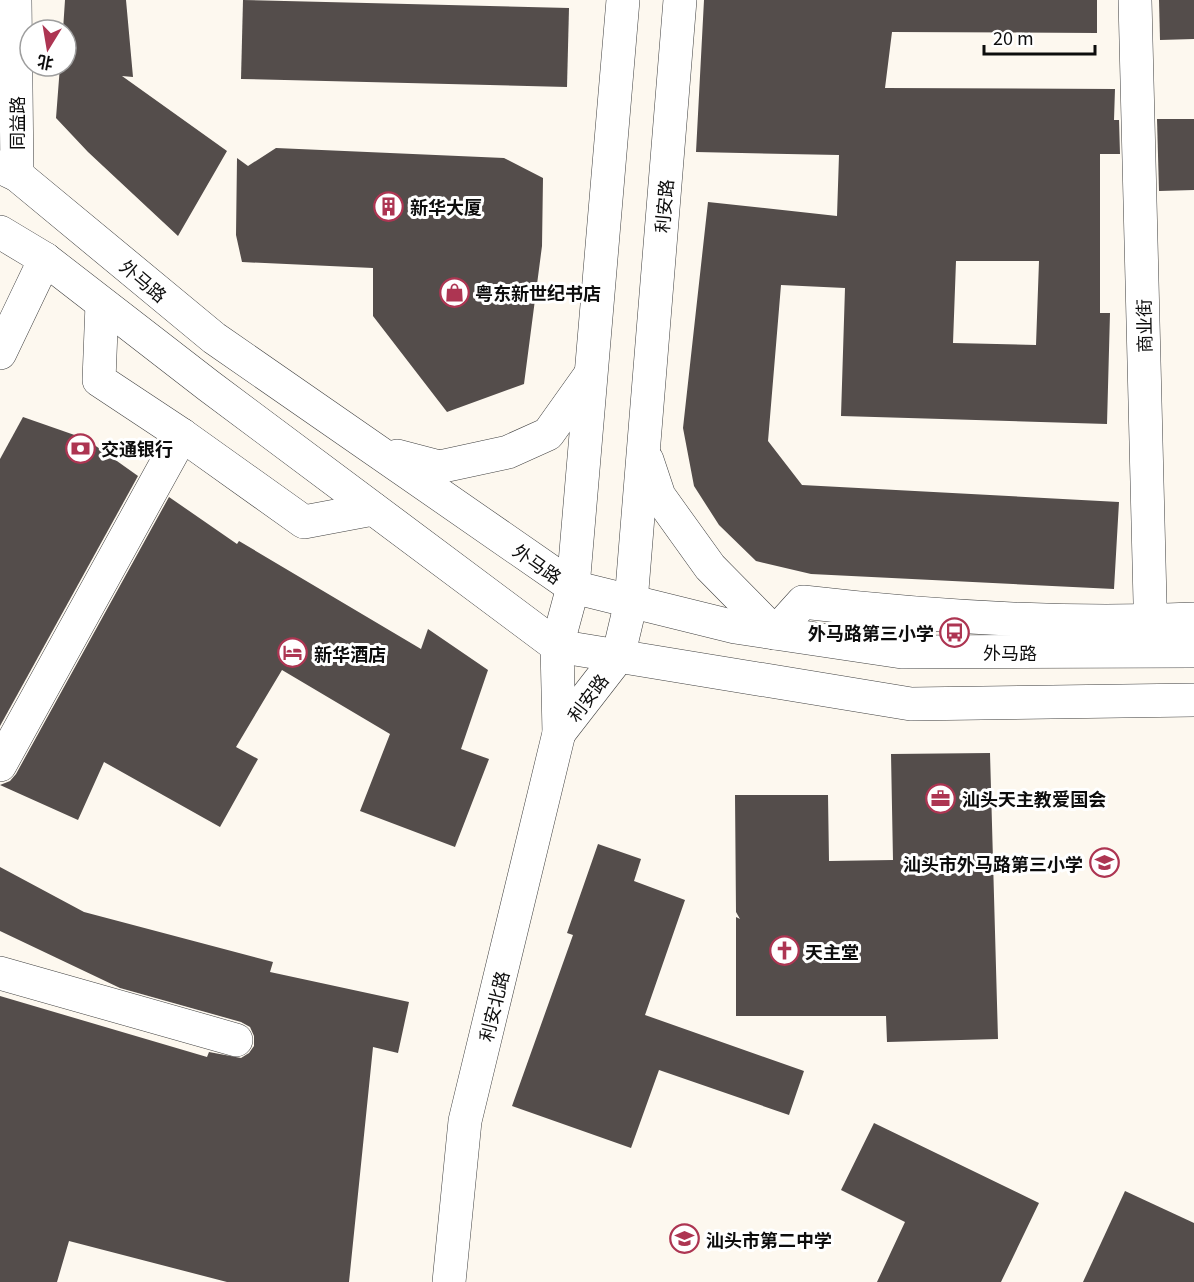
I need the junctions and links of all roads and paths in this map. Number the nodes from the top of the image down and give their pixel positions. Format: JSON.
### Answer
{"nodes":[{"id":1,"x":15,"y":0,"type":"edge"},
{"id":2,"x":622,"y":0,"type":"edge"},
{"id":3,"x":680,"y":0,"type":"edge"},
{"id":4,"x":1135,"y":0,"type":"edge"},
{"id":5,"x":8,"y":171,"type":"edge"},
{"id":6,"x":0,"y":232,"type":"edge"},
{"id":7,"x":45,"y":259,"type":"junction"},
{"id":8,"x":102,"y":303,"type":"junction"},
{"id":9,"x":0,"y":353,"type":"edge"},
{"id":10,"x":591,"y":374,"type":"junction"},
{"id":11,"x":182,"y":435,"type":"junction"},
{"id":12,"x":374,"y":450,"type":"junction"},
{"id":13,"x":644,"y":450,"type":"junction"},
{"id":14,"x":373,"y":509,"type":"junction"},
{"id":15,"x":573,"y":587,"type":"junction"},
{"id":16,"x":631,"y":602,"type":"junction"},
{"id":17,"x":1194,"y":619,"type":"edge"},
{"id":18,"x":775,"y":633,"type":"junction"},
{"id":19,"x":1151,"y":637,"type":"junction"},
{"id":20,"x":557,"y":646,"type":"junction"},
{"id":21,"x":1194,"y":651,"type":"edge"},
{"id":22,"x":618,"y":657,"type":"junction"},
{"id":23,"x":1194,"y":700,"type":"edge"},
{"id":24,"x":559,"y":733,"type":"junction"},
{"id":25,"x":0,"y":765,"type":"edge"},
{"id":26,"x":0,"y":973,"type":"edge"},
{"id":27,"x":236,"y":1040,"type":"dead end"},
{"id":28,"x":449,"y":1282,"type":"edge"}],
"edges":[{"from":1,"to":5,"type":"street","name":"同益路"},
{"from":2,"to":10,"type":"street","name":"利安路"},
{"from":3,"to":13,"type":"street","name":"利安路"},
{"from":4,"to":19,"type":"street","name":"商业街"},
{"from":5,"to":12,"type":"street","name":"外马路"},
{"from":6,"to":7,"type":"street"},
{"from":7,"to":8,"type":"street"},
{"from":7,"to":9,"type":"street"},
{"from":8,"to":11,"type":"street"},
{"from":8,"to":14,"type":"street"},
{"from":10,"to":12,"type":"street"},
{"from":10,"to":15,"type":"street","name":"利安路"},
{"from":11,"to":14,"type":"street"},
{"from":11,"to":25,"type":"street"},
{"from":12,"to":15,"type":"street","name":"外马路"},
{"from":13,"to":16,"type":"street","name":"利安路"},
{"from":13,"to":18,"type":"street"},
{"from":14,"to":20,"type":"street"},
{"from":15,"to":16,"type":"street","name":"外马路"},
{"from":15,"to":20,"type":"street","name":"利安路"},
{"from":16,"to":18,"type":"street","name":"外马路"},
{"from":16,"to":22,"type":"street","name":"利安路"},
{"from":17,"to":19,"type":"street"},
{"from":18,"to":19,"type":"street","name":"外马路"},
{"from":19,"to":21,"type":"street","name":"外马路"},
{"from":20,"to":22,"type":"street"},
{"from":20,"to":24,"type":"street","name":"利安路"},
{"from":22,"to":23,"type":"street"},
{"from":22,"to":24,"type":"street","name":"利安路"},
{"from":24,"to":28,"type":"street","name":"利安北路"},
{"from":26,"to":27,"type":"street"}]}
